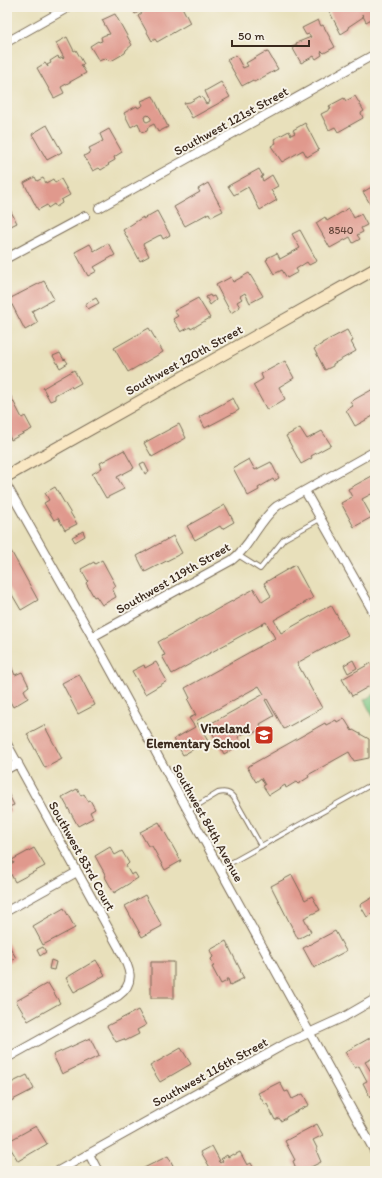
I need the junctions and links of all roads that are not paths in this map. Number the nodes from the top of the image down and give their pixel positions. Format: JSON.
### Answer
{"nodes":[{"id":1,"x":69,"y":7,"type":"edge"},
{"id":2,"x":7,"y":42,"type":"edge"},
{"id":3,"x":375,"y":54,"type":"edge"},
{"id":4,"x":99,"y":208,"type":"dead end"},
{"id":5,"x":85,"y":216,"type":"dead end"},
{"id":6,"x":7,"y":258,"type":"edge"},
{"id":7,"x":375,"y":269,"type":"edge"},
{"id":8,"x":375,"y":451,"type":"edge"},
{"id":9,"x":7,"y":476,"type":"edge"},
{"id":10,"x":7,"y":486,"type":"edge"},
{"id":11,"x":305,"y":491,"type":"junction"},
{"id":12,"x":321,"y":518,"type":"junction"},
{"id":13,"x":238,"y":555,"type":"junction"},
{"id":14,"x":375,"y":615,"type":"edge"},
{"id":15,"x":92,"y":637,"type":"junction"},
{"id":16,"x":7,"y":744,"type":"edge"},
{"id":17,"x":18,"y":763,"type":"junction"},
{"id":18,"x":7,"y":769,"type":"edge"},
{"id":19,"x":367,"y":787,"type":"dead end"},
{"id":20,"x":188,"y":811,"type":"junction"},
{"id":21,"x":261,"y":846,"type":"junction"},
{"id":22,"x":220,"y":869,"type":"junction"},
{"id":23,"x":78,"y":872,"type":"junction"},
{"id":24,"x":7,"y":911,"type":"edge"},
{"id":25,"x":375,"y":999,"type":"edge"},
{"id":26,"x":310,"y":1032,"type":"junction"},
{"id":27,"x":7,"y":1058,"type":"edge"},
{"id":28,"x":375,"y":1152,"type":"edge"},
{"id":29,"x":89,"y":1154,"type":"junction"},
{"id":30,"x":58,"y":1171,"type":"edge"},
{"id":31,"x":98,"y":1171,"type":"edge"}],
"edges":[{"from":1,"to":2,"type":"street"},
{"from":3,"to":4,"type":"street","name":"Southwest 121st Street"},
{"from":5,"to":6,"type":"street"},
{"from":7,"to":9,"type":"street","name":"Southwest 120th Street"},
{"from":8,"to":11,"type":"street","name":"Southwest 119th Street"},
{"from":10,"to":15,"type":"street","name":"Southwest 84th Avenue"},
{"from":11,"to":12,"type":"street"},
{"from":11,"to":13,"type":"street","name":"Southwest 119th Street"},
{"from":12,"to":13,"type":"lane"},
{"from":12,"to":14,"type":"street"},
{"from":13,"to":15,"type":"street","name":"Southwest 119th Street"},
{"from":15,"to":20,"type":"street","name":"Southwest 84th Avenue"},
{"from":16,"to":17,"type":"street","name":"Southwest 83rd Court"},
{"from":17,"to":18,"type":"street"},
{"from":17,"to":23,"type":"street","name":"Southwest 83rd Court"},
{"from":19,"to":21,"type":"lane"},
{"from":20,"to":21,"type":"lane"},
{"from":20,"to":22,"type":"street","name":"Southwest 84th Avenue"},
{"from":21,"to":22,"type":"lane"},
{"from":22,"to":26,"type":"street","name":"Southwest 84th Avenue"},
{"from":23,"to":24,"type":"street"},
{"from":23,"to":27,"type":"street","name":"Southwest 83rd Court"},
{"from":25,"to":26,"type":"street","name":"Southwest 116th Street"},
{"from":26,"to":28,"type":"street","name":"Southwest 84th Avenue"},
{"from":26,"to":29,"type":"street","name":"Southwest 116th Street"},
{"from":29,"to":30,"type":"street","name":"Southwest 116th Street"},
{"from":29,"to":31,"type":"street"}]}
